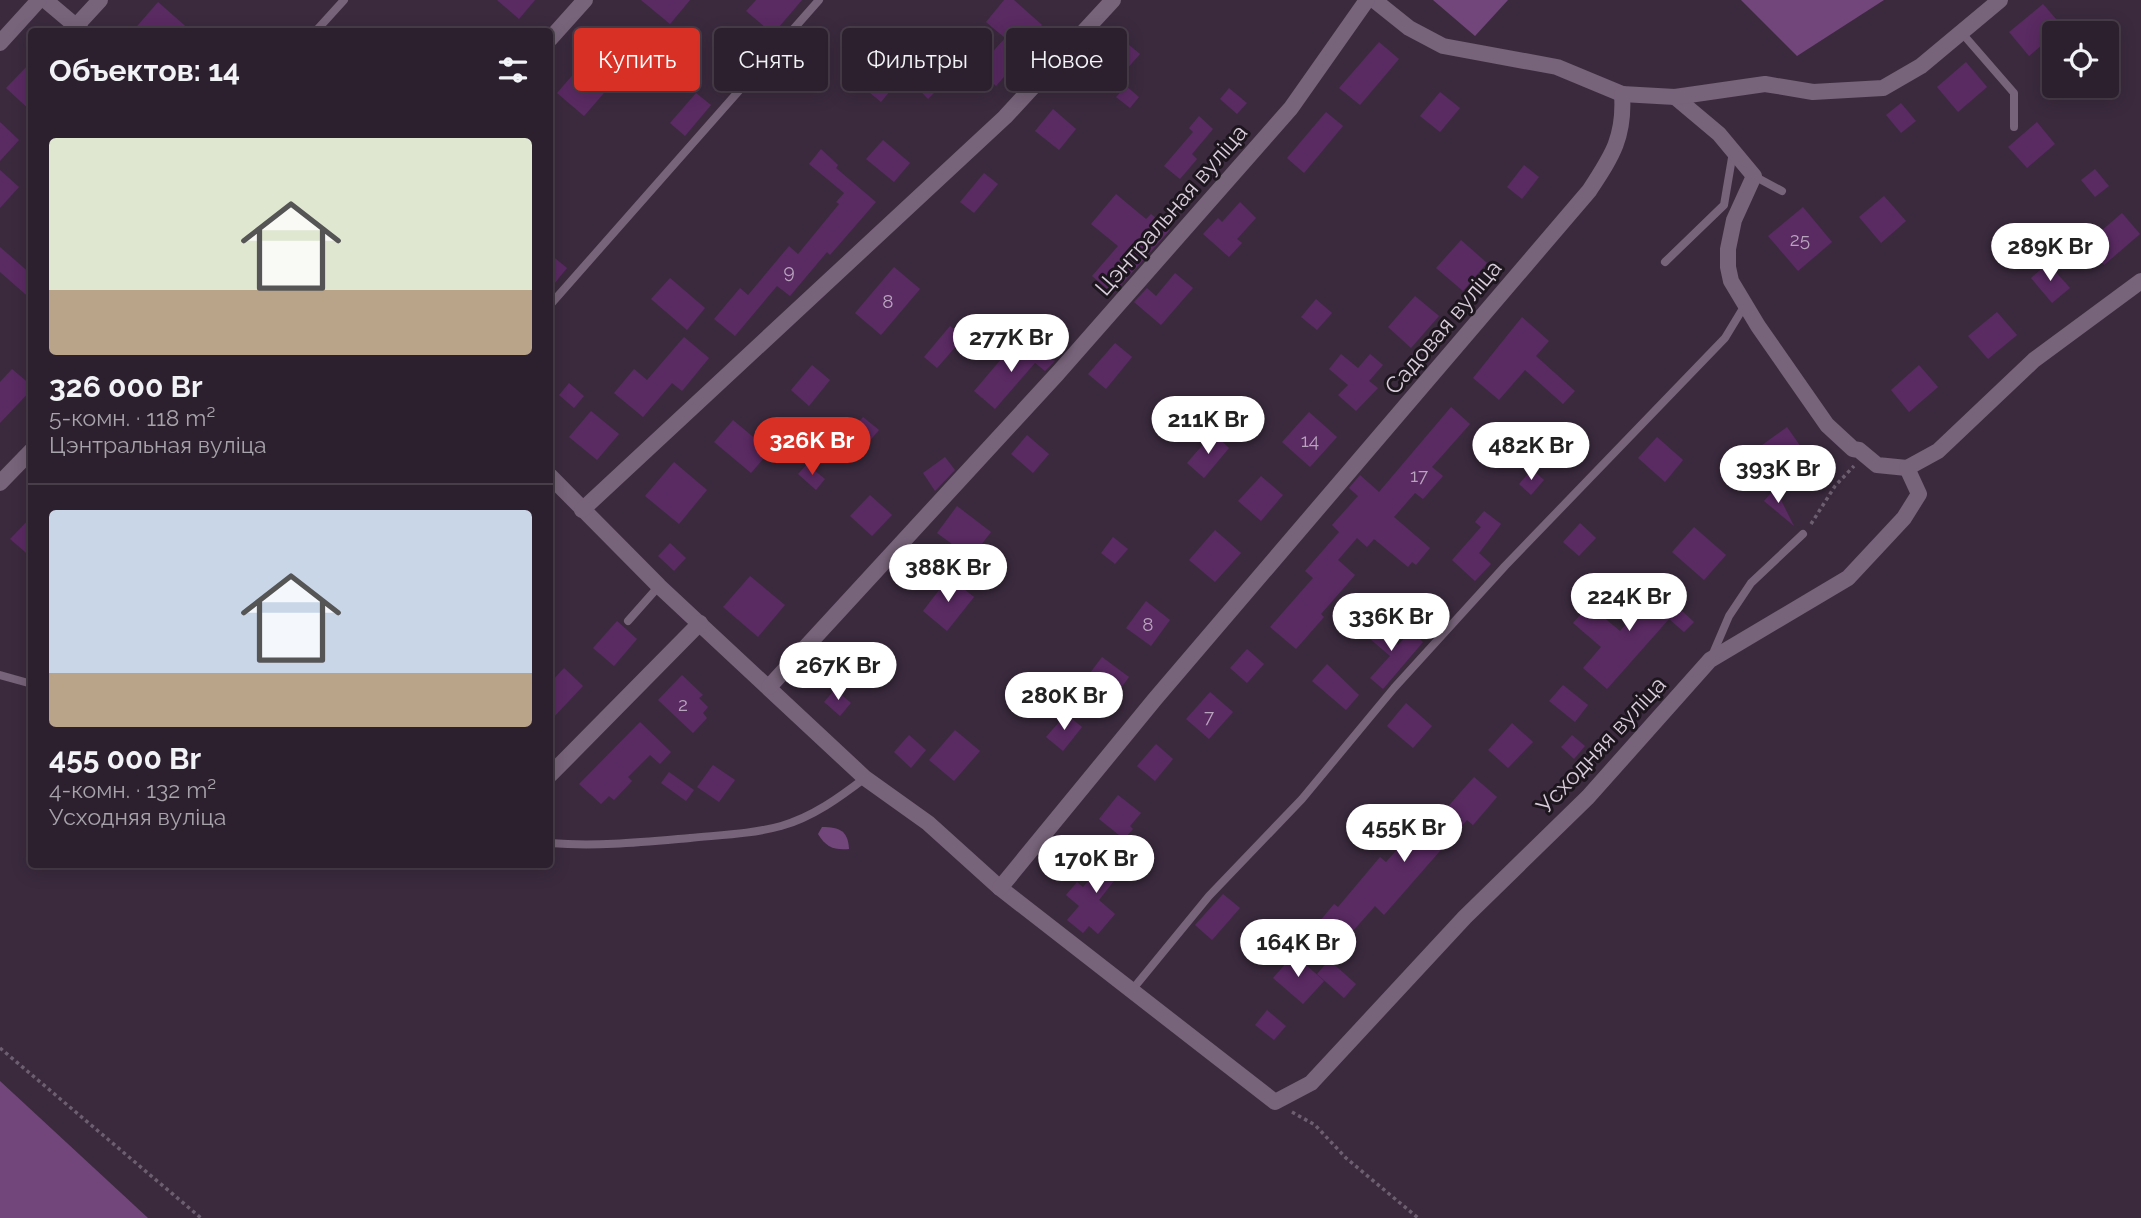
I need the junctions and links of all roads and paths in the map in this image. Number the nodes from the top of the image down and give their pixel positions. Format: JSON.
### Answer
{"nodes":[{"id":1,"x":39,"y":0,"type":"edge"},
{"id":2,"x":45,"y":0,"type":"edge"},
{"id":3,"x":100,"y":0,"type":"edge"},
{"id":4,"x":344,"y":0,"type":"edge"},
{"id":5,"x":585,"y":0,"type":"edge"},
{"id":6,"x":819,"y":0,"type":"edge"},
{"id":7,"x":1113,"y":0,"type":"edge"},
{"id":8,"x":1367,"y":0,"type":"edge"},
{"id":9,"x":1374,"y":0,"type":"edge"},
{"id":10,"x":2000,"y":0,"type":"edge"},
{"id":11,"x":80,"y":28,"type":"edge"},
{"id":12,"x":319,"y":28,"type":"edge"},
{"id":13,"x":1961,"y":32,"type":"junction"},
{"id":14,"x":553,"y":36,"type":"edge"},
{"id":15,"x":0,"y":43,"type":"edge"},
{"id":16,"x":1622,"y":94,"type":"junction"},
{"id":17,"x":1675,"y":97,"type":"junction"},
{"id":18,"x":2014,"y":127,"type":"dead end"},
{"id":19,"x":1734,"y":149,"type":"junction"},
{"id":20,"x":1754,"y":176,"type":"junction"},
{"id":21,"x":1782,"y":191,"type":"dead end"},
{"id":22,"x":1665,"y":262,"type":"dead end"},
{"id":23,"x":2141,"y":281,"type":"edge"},
{"id":24,"x":553,"y":301,"type":"edge"},
{"id":25,"x":1745,"y":305,"type":"junction"},
{"id":26,"x":1858,"y":450,"type":"junction"},
{"id":27,"x":28,"y":454,"type":"edge"},
{"id":28,"x":1907,"y":468,"type":"junction"},
{"id":29,"x":553,"y":479,"type":"edge"},
{"id":30,"x":0,"y":483,"type":"edge"},
{"id":31,"x":582,"y":510,"type":"junction"},
{"id":32,"x":1803,"y":534,"type":"joint"},
{"id":33,"x":659,"y":586,"type":"junction"},
{"id":34,"x":628,"y":621,"type":"dead end"},
{"id":35,"x":700,"y":622,"type":"junction"},
{"id":36,"x":1710,"y":660,"type":"junction"},
{"id":37,"x":0,"y":676,"type":"edge"},
{"id":38,"x":28,"y":683,"type":"edge"},
{"id":39,"x":769,"y":687,"type":"junction"},
{"id":40,"x":553,"y":772,"type":"edge"},
{"id":41,"x":866,"y":778,"type":"junction"},
{"id":42,"x":553,"y":843,"type":"edge"},
{"id":43,"x":1000,"y":888,"type":"junction"},
{"id":44,"x":1132,"y":990,"type":"junction"},
{"id":45,"x":0,"y":1048,"type":"edge"},
{"id":46,"x":1275,"y":1102,"type":"junction"},
{"id":47,"x":201,"y":1218,"type":"edge"},
{"id":48,"x":1418,"y":1218,"type":"edge"}],
"edges":[{"from":1,"to":15,"type":"street"},
{"from":2,"to":11,"type":"street"},
{"from":3,"to":11,"type":"street"},
{"from":4,"to":12,"type":"lane"},
{"from":5,"to":14,"type":"street"},
{"from":6,"to":24,"type":"lane"},
{"from":7,"to":31,"type":"street"},
{"from":8,"to":39,"type":"street","name":"Цэнтральная вуліца"},
{"from":9,"to":16,"type":"street"},
{"from":10,"to":13,"type":"street"},
{"from":13,"to":17,"type":"street"},
{"from":13,"to":18,"type":"lane"},
{"from":16,"to":17,"type":"street"},
{"from":16,"to":43,"type":"street","name":"Садовая вуліца"},
{"from":17,"to":19,"type":"street"},
{"from":19,"to":20,"type":"street"},
{"from":19,"to":22,"type":"lane"},
{"from":20,"to":21,"type":"lane"},
{"from":20,"to":25,"type":"street"},
{"from":23,"to":28,"type":"street"},
{"from":25,"to":26,"type":"street"},
{"from":25,"to":44,"type":"lane"},
{"from":26,"to":28,"type":"street"},
{"from":26,"to":32,"type":"path"},
{"from":27,"to":30,"type":"street"},
{"from":28,"to":36,"type":"street","name":"Усходняя вуліца"},
{"from":29,"to":31,"type":"street"},
{"from":31,"to":33,"type":"street"},
{"from":32,"to":36,"type":"lane"},
{"from":33,"to":34,"type":"lane"},
{"from":33,"to":35,"type":"street"},
{"from":35,"to":39,"type":"street"},
{"from":35,"to":40,"type":"street"},
{"from":36,"to":46,"type":"street","name":"Усходняя вуліца"},
{"from":37,"to":38,"type":"lane"},
{"from":39,"to":41,"type":"street"},
{"from":41,"to":42,"type":"lane"},
{"from":41,"to":43,"type":"street"},
{"from":43,"to":44,"type":"street"},
{"from":44,"to":46,"type":"street"},
{"from":45,"to":47,"type":"path"},
{"from":46,"to":48,"type":"path"}]}
